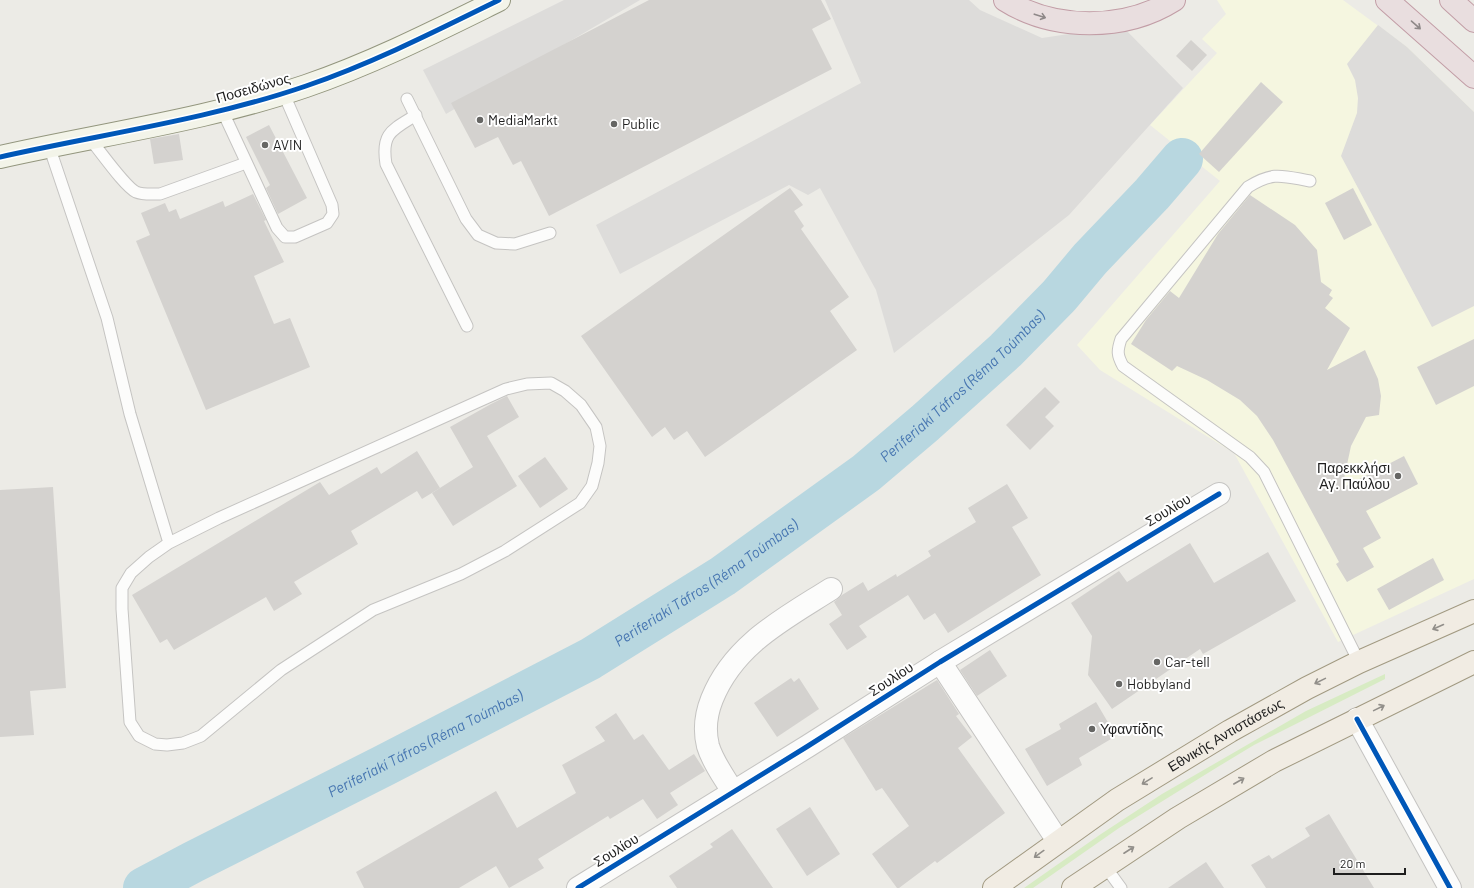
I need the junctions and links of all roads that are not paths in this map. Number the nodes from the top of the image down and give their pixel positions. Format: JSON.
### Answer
{"nodes":[{"id":1,"x":499,"y":0,"type":"edge"},
{"id":2,"x":1005,"y":0,"type":"edge"},
{"id":3,"x":1174,"y":0,"type":"edge"},
{"id":4,"x":1386,"y":0,"type":"edge"},
{"id":5,"x":1451,"y":0,"type":"edge"},
{"id":6,"x":1474,"y":21,"type":"edge"},
{"id":7,"x":1474,"y":77,"type":"edge"},
{"id":8,"x":283,"y":92,"type":"junction"},
{"id":9,"x":407,"y":99,"type":"dead end"},
{"id":10,"x":222,"y":110,"type":"junction"},
{"id":11,"x":416,"y":115,"type":"junction"},
{"id":12,"x":90,"y":138,"type":"junction"},
{"id":13,"x":49,"y":146,"type":"junction"},
{"id":14,"x":0,"y":157,"type":"edge"},
{"id":15,"x":246,"y":163,"type":"junction"},
{"id":16,"x":1310,"y":181,"type":"dead end"},
{"id":17,"x":550,"y":233,"type":"dead end"},
{"id":18,"x":467,"y":326,"type":"dead end"},
{"id":19,"x":1219,"y":494,"type":"dead end"},
{"id":20,"x":169,"y":543,"type":"junction"},
{"id":21,"x":831,"y":589,"type":"dead end"},
{"id":22,"x":1474,"y":611,"type":"edge"},
{"id":23,"x":940,"y":662,"type":"junction"},
{"id":24,"x":1359,"y":662,"type":"junction"},
{"id":25,"x":1474,"y":662,"type":"edge"},
{"id":26,"x":1357,"y":719,"type":"junction"},
{"id":27,"x":733,"y":792,"type":"junction"},
{"id":28,"x":1058,"y":841,"type":"junction"},
{"id":29,"x":1105,"y":866,"type":"junction"},
{"id":30,"x":578,"y":888,"type":"edge"},
{"id":31,"x":994,"y":888,"type":"edge"},
{"id":32,"x":1073,"y":888,"type":"edge"},
{"id":33,"x":1121,"y":888,"type":"edge"},
{"id":34,"x":1450,"y":888,"type":"edge"}],
"edges":[{"from":1,"to":8,"type":"street","name":"Ποσειδώνος"},
{"from":2,"to":3,"type":"highway","one_way":true},
{"from":4,"to":7,"type":"highway","one_way":true},
{"from":5,"to":6,"type":"highway"},
{"from":8,"to":10,"type":"street","name":"Ποσειδώνος"},
{"from":8,"to":15,"type":"lane"},
{"from":9,"to":11,"type":"lane"},
{"from":10,"to":12,"type":"street","name":"Ποσειδώνος"},
{"from":10,"to":15,"type":"lane"},
{"from":11,"to":17,"type":"lane"},
{"from":11,"to":18,"type":"lane"},
{"from":12,"to":13,"type":"street","name":"Ποσειδώνος"},
{"from":12,"to":15,"type":"lane"},
{"from":13,"to":14,"type":"street","name":"Ποσειδώνος"},
{"from":13,"to":20,"type":"lane"},
{"from":16,"to":24,"type":"lane"},
{"from":19,"to":23,"type":"street","name":"Σουλίου"},
{"from":20,"to":20,"type":"lane"},
{"from":21,"to":27,"type":"street"},
{"from":22,"to":24,"type":"main road","name":"Εθνικής Αντιστάσεως","one_way":true},
{"from":23,"to":27,"type":"street","name":"Σουλίου"},
{"from":23,"to":28,"type":"street"},
{"from":24,"to":28,"type":"main road","name":"Εθνικής Αντιστάσεως","one_way":true},
{"from":26,"to":25,"type":"main road","one_way":true},
{"from":29,"to":26,"type":"main road","one_way":true},
{"from":26,"to":34,"type":"street"},
{"from":27,"to":30,"type":"street","name":"Σουλίου"},
{"from":28,"to":31,"type":"main road","name":"Εθνικής Αντιστάσεως","one_way":true},
{"from":29,"to":32,"type":"main road"},
{"from":29,"to":33,"type":"lane"}]}
